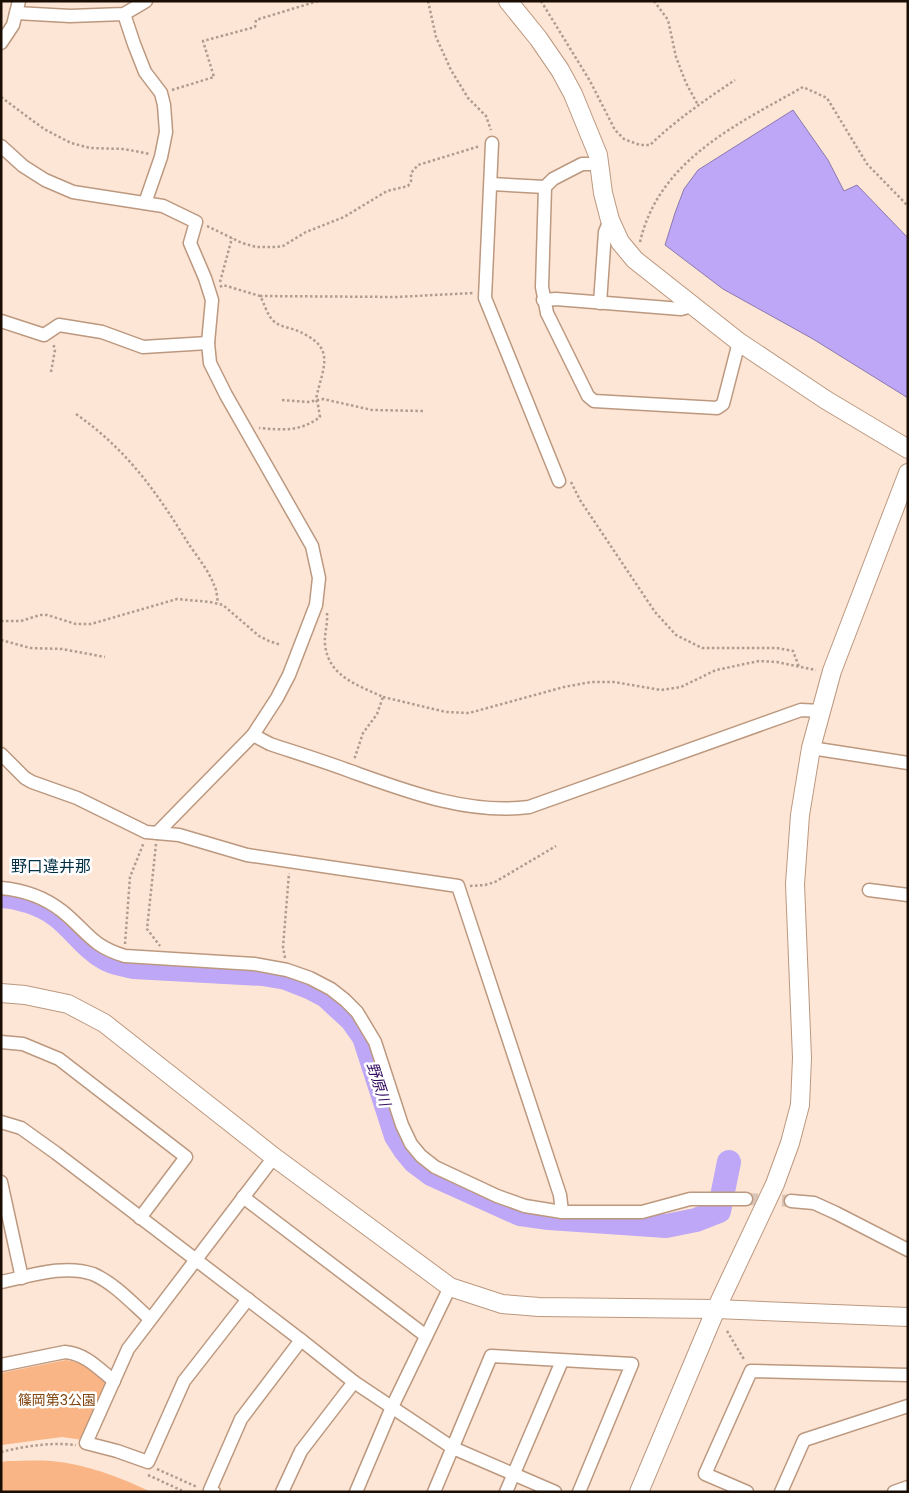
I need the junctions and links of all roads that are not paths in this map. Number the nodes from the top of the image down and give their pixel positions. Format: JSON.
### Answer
{"nodes":[{"id":1,"x":146,"y":1,"type":"edge"},
{"id":2,"x":508,"y":1,"type":"edge"},
{"id":3,"x":17,"y":7,"type":"edge"},
{"id":4,"x":124,"y":14,"type":"junction"},
{"id":5,"x":1,"y":43,"type":"edge"},
{"id":6,"x":492,"y":143,"type":"road end"},
{"id":7,"x":1,"y":146,"type":"edge"},
{"id":8,"x":598,"y":164,"type":"junction"},
{"id":9,"x":491,"y":184,"type":"junction"},
{"id":10,"x":545,"y":187,"type":"junction"},
{"id":11,"x":145,"y":203,"type":"junction"},
{"id":12,"x":610,"y":220,"type":"junction"},
{"id":13,"x":543,"y":300,"type":"junction"},
{"id":14,"x":600,"y":303,"type":"junction"},
{"id":15,"x":692,"y":306,"type":"junction"},
{"id":16,"x":1,"y":321,"type":"edge"},
{"id":17,"x":739,"y":342,"type":"junction"},
{"id":18,"x":208,"y":344,"type":"junction"},
{"id":19,"x":908,"y":449,"type":"edge"},
{"id":20,"x":908,"y":473,"type":"edge"},
{"id":21,"x":559,"y":481,"type":"dead end"},
{"id":22,"x":821,"y":712,"type":"junction"},
{"id":23,"x":253,"y":734,"type":"junction"},
{"id":24,"x":811,"y":748,"type":"junction"},
{"id":25,"x":1,"y":754,"type":"edge"},
{"id":26,"x":908,"y":763,"type":"edge"},
{"id":27,"x":153,"y":833,"type":"junction"},
{"id":28,"x":1,"y":888,"type":"edge"},
{"id":29,"x":868,"y":890,"type":"dead end"},
{"id":30,"x":908,"y":895,"type":"edge"},
{"id":31,"x":1,"y":993,"type":"edge"},
{"id":32,"x":1,"y":1042,"type":"edge"},
{"id":33,"x":1,"y":1122,"type":"edge"},
{"id":34,"x":274,"y":1157,"type":"junction"},
{"id":35,"x":1,"y":1182,"type":"edge"},
{"id":36,"x":243,"y":1197,"type":"junction"},
{"id":37,"x":746,"y":1199,"type":"tunnel mouth"},
{"id":38,"x":791,"y":1201,"type":"tunnel mouth"},
{"id":39,"x":562,"y":1212,"type":"junction"},
{"id":40,"x":140,"y":1218,"type":"junction"},
{"id":41,"x":908,"y":1250,"type":"edge"},
{"id":42,"x":196,"y":1260,"type":"junction"},
{"id":43,"x":22,"y":1278,"type":"junction"},
{"id":44,"x":1,"y":1282,"type":"edge"},
{"id":45,"x":450,"y":1287,"type":"junction"},
{"id":46,"x":248,"y":1299,"type":"junction"},
{"id":47,"x":716,"y":1309,"type":"junction"},
{"id":48,"x":908,"y":1317,"type":"edge"},
{"id":49,"x":150,"y":1319,"type":"junction"},
{"id":50,"x":426,"y":1336,"type":"junction"},
{"id":51,"x":301,"y":1340,"type":"junction"},
{"id":52,"x":562,"y":1361,"type":"junction"},
{"id":53,"x":1,"y":1365,"type":"edge"},
{"id":54,"x":908,"y":1375,"type":"edge"},
{"id":55,"x":114,"y":1381,"type":"junction"},
{"id":56,"x":354,"y":1382,"type":"junction"},
{"id":57,"x":392,"y":1406,"type":"junction"},
{"id":58,"x":908,"y":1406,"type":"edge"},
{"id":59,"x":453,"y":1448,"type":"junction"},
{"id":60,"x":514,"y":1474,"type":"junction"},
{"id":61,"x":908,"y":1487,"type":"edge"},
{"id":62,"x":212,"y":1491,"type":"edge"},
{"id":63,"x":282,"y":1492,"type":"edge"},
{"id":64,"x":356,"y":1492,"type":"edge"},
{"id":65,"x":434,"y":1492,"type":"edge"},
{"id":66,"x":506,"y":1492,"type":"edge"},
{"id":67,"x":555,"y":1492,"type":"edge"},
{"id":68,"x":579,"y":1492,"type":"edge"},
{"id":69,"x":638,"y":1492,"type":"edge"},
{"id":70,"x":747,"y":1492,"type":"edge"},
{"id":71,"x":782,"y":1492,"type":"edge"},
{"id":72,"x":894,"y":1492,"type":"edge"}],
"edges":[{"from":1,"to":4,"type":"street"},
{"from":2,"to":8,"type":"street"},
{"from":3,"to":4,"type":"street"},
{"from":3,"to":5,"type":"street"},
{"from":4,"to":11,"type":"street"},
{"from":6,"to":9,"type":"street"},
{"from":7,"to":11,"type":"street"},
{"from":8,"to":10,"type":"street"},
{"from":8,"to":12,"type":"street"},
{"from":9,"to":10,"type":"street"},
{"from":9,"to":21,"type":"street"},
{"from":10,"to":13,"type":"street"},
{"from":11,"to":18,"type":"street"},
{"from":12,"to":14,"type":"street"},
{"from":12,"to":15,"type":"street"},
{"from":13,"to":14,"type":"street"},
{"from":13,"to":17,"type":"street"},
{"from":14,"to":15,"type":"street"},
{"from":15,"to":17,"type":"street"},
{"from":16,"to":18,"type":"street"},
{"from":17,"to":19,"type":"street"},
{"from":18,"to":23,"type":"street"},
{"from":20,"to":22,"type":"street"},
{"from":22,"to":23,"type":"street"},
{"from":22,"to":24,"type":"street"},
{"from":23,"to":27,"type":"street"},
{"from":24,"to":26,"type":"street"},
{"from":24,"to":47,"type":"street"},
{"from":25,"to":27,"type":"street"},
{"from":27,"to":39,"type":"street"},
{"from":28,"to":39,"type":"street"},
{"from":29,"to":30,"type":"street"},
{"from":31,"to":34,"type":"street"},
{"from":32,"to":40,"type":"street"},
{"from":33,"to":40,"type":"street"},
{"from":34,"to":36,"type":"street"},
{"from":34,"to":45,"type":"street"},
{"from":35,"to":43,"type":"street"},
{"from":36,"to":42,"type":"street"},
{"from":36,"to":50,"type":"street"},
{"from":37,"to":39,"type":"street"},
{"from":38,"to":41,"type":"street"},
{"from":40,"to":42,"type":"street"},
{"from":42,"to":46,"type":"street"},
{"from":42,"to":49,"type":"street"},
{"from":43,"to":44,"type":"street"},
{"from":43,"to":49,"type":"street"},
{"from":45,"to":47,"type":"street"},
{"from":45,"to":50,"type":"street"},
{"from":46,"to":51,"type":"street"},
{"from":46,"to":55,"type":"street"},
{"from":47,"to":48,"type":"street"},
{"from":47,"to":69,"type":"street"},
{"from":49,"to":55,"type":"street"},
{"from":50,"to":57,"type":"street"},
{"from":51,"to":56,"type":"street"},
{"from":51,"to":62,"type":"street"},
{"from":52,"to":59,"type":"street"},
{"from":52,"to":60,"type":"street"},
{"from":52,"to":68,"type":"street"},
{"from":53,"to":55,"type":"street"},
{"from":54,"to":70,"type":"street"},
{"from":56,"to":57,"type":"street"},
{"from":56,"to":63,"type":"street"},
{"from":57,"to":59,"type":"street"},
{"from":57,"to":64,"type":"street"},
{"from":58,"to":71,"type":"street"},
{"from":59,"to":60,"type":"street"},
{"from":59,"to":65,"type":"street"},
{"from":60,"to":66,"type":"street"},
{"from":60,"to":67,"type":"street"},
{"from":61,"to":72,"type":"street"}]}
